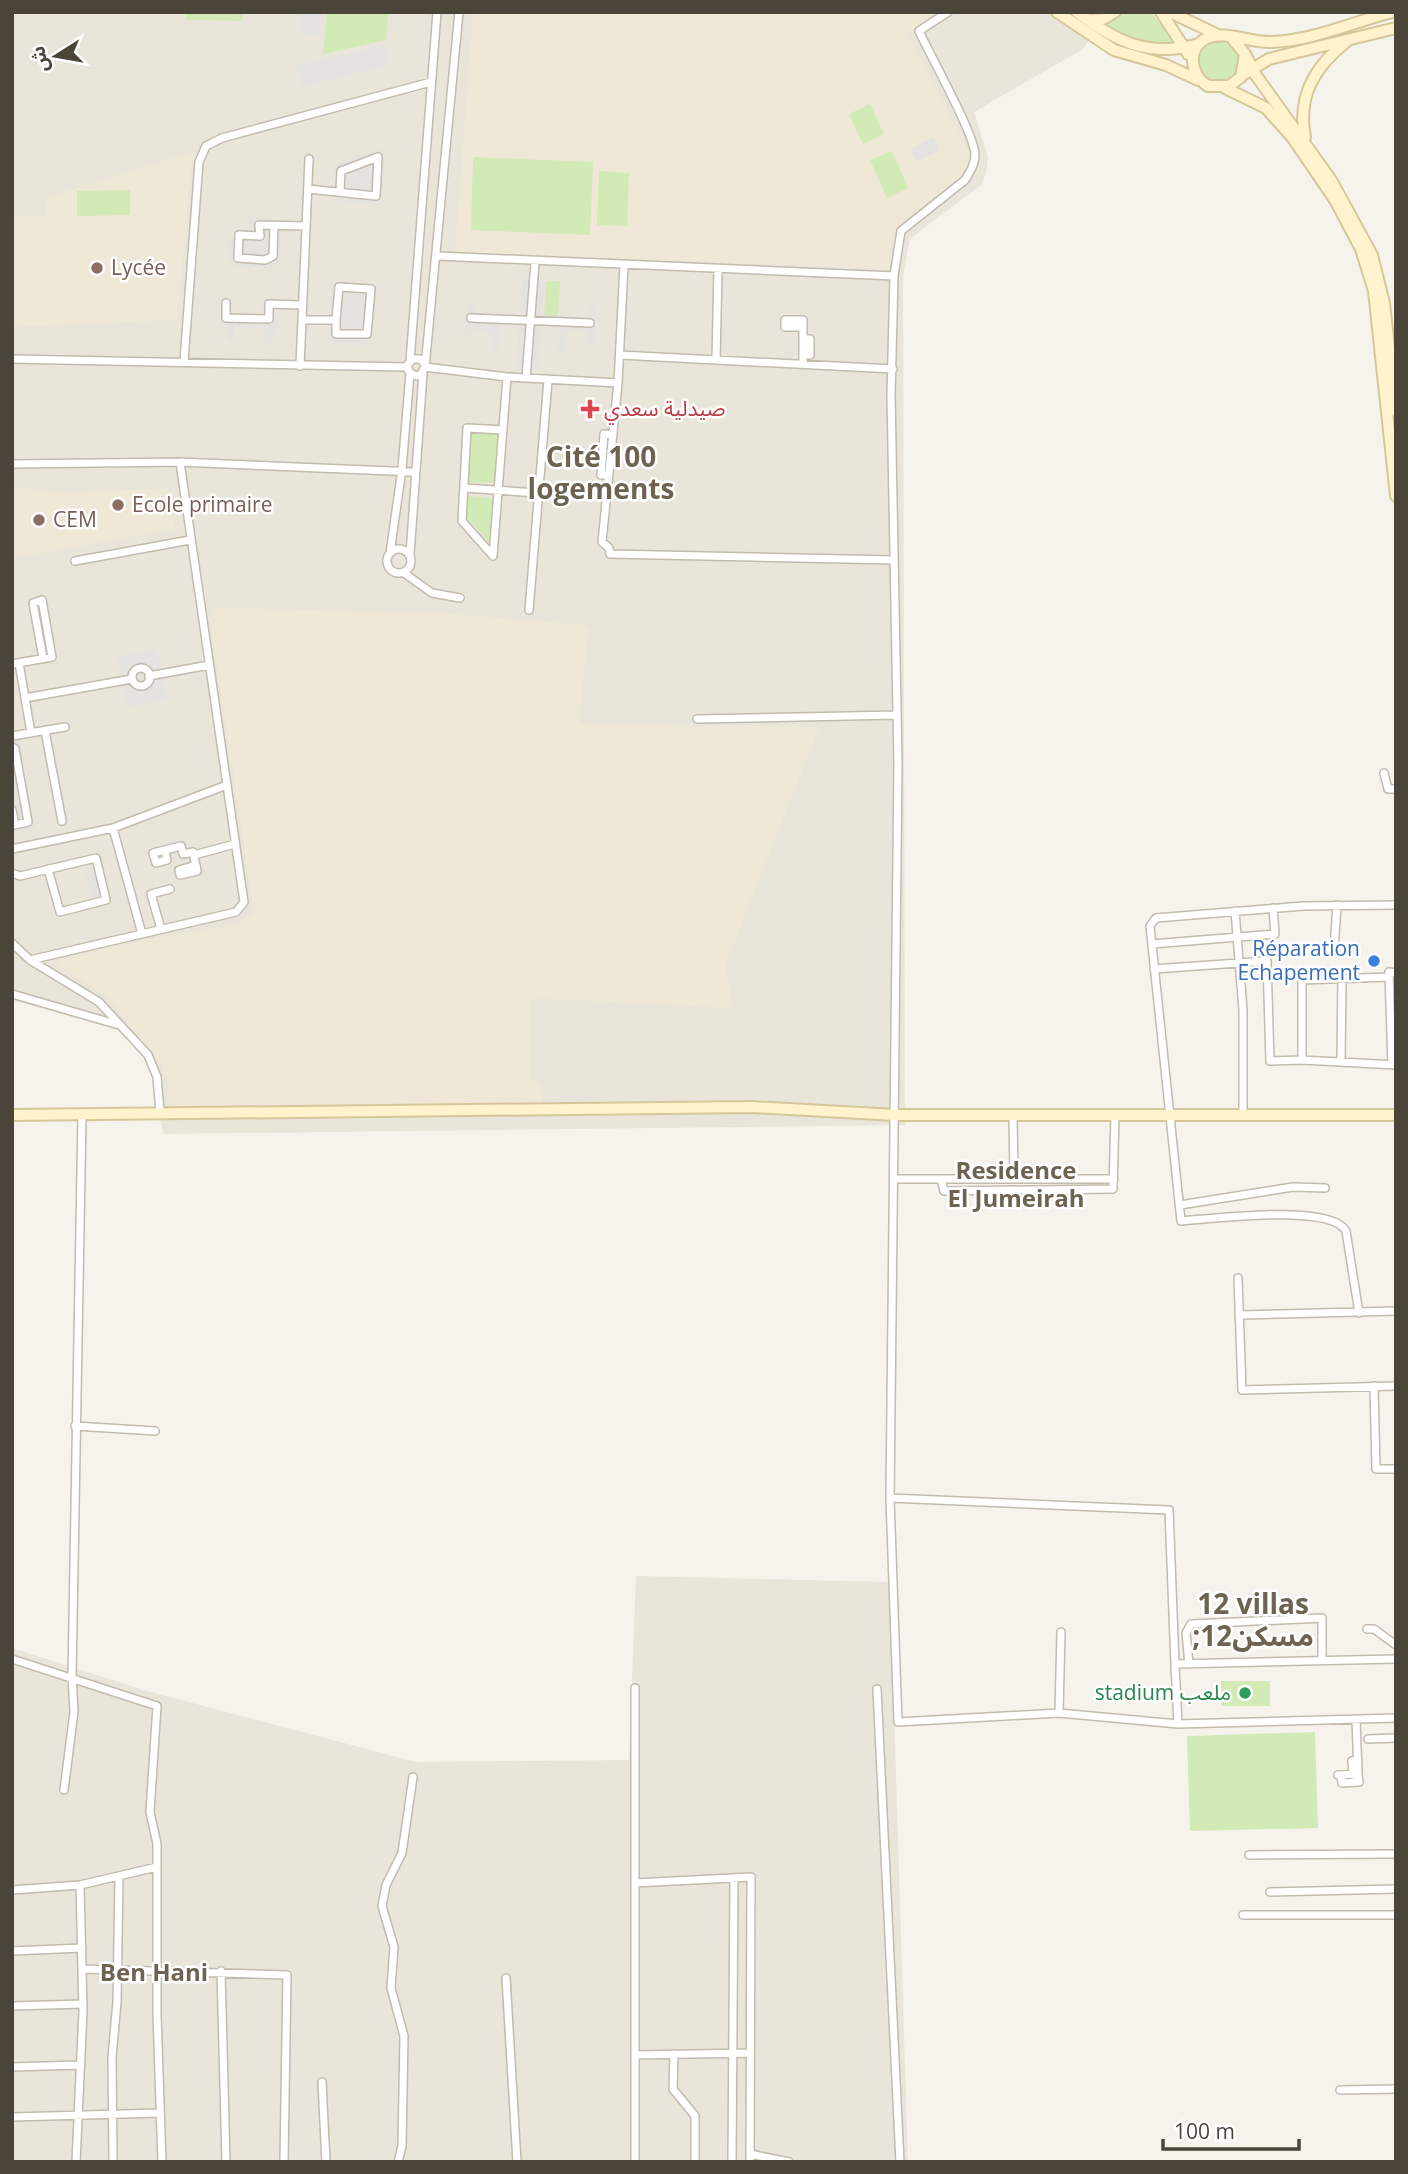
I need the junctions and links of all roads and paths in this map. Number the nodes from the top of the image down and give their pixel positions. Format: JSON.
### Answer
{"nodes":[{"id":1,"x":437,"y":12,"type":"edge"},
{"id":2,"x":459,"y":12,"type":"edge"},
{"id":3,"x":948,"y":12,"type":"edge"},
{"id":4,"x":1057,"y":12,"type":"edge"},
{"id":5,"x":1077,"y":12,"type":"edge"},
{"id":6,"x":1115,"y":12,"type":"edge"},
{"id":7,"x":1161,"y":12,"type":"edge"},
{"id":8,"x":1170,"y":12,"type":"edge"},
{"id":9,"x":1392,"y":12,"type":"edge"},
{"id":10,"x":1087,"y":20,"type":"junction"},
{"id":11,"x":1396,"y":28,"type":"edge"},
{"id":12,"x":1219,"y":35,"type":"junction"},
{"id":13,"x":1232,"y":38,"type":"junction"},
{"id":14,"x":1348,"y":41,"type":"junction"},
{"id":15,"x":1199,"y":44,"type":"junction"},
{"id":16,"x":1185,"y":48,"type":"junction"},
{"id":17,"x":1245,"y":54,"type":"junction"},
{"id":18,"x":1193,"y":67,"type":"junction"},
{"id":19,"x":1251,"y":68,"type":"junction"},
{"id":20,"x":1241,"y":77,"type":"junction"},
{"id":21,"x":431,"y":82,"type":"junction"},
{"id":22,"x":1203,"y":83,"type":"junction"},
{"id":23,"x":1225,"y":88,"type":"junction"},
{"id":24,"x":1307,"y":143,"type":"junction"},
{"id":25,"x":309,"y":159,"type":"dead end"},
{"id":26,"x":308,"y":189,"type":"junction"},
{"id":27,"x":341,"y":192,"type":"junction"},
{"id":28,"x":274,"y":226,"type":"junction"},
{"id":29,"x":306,"y":226,"type":"junction"},
{"id":30,"x":438,"y":256,"type":"junction"},
{"id":31,"x":535,"y":263,"type":"junction"},
{"id":32,"x":624,"y":265,"type":"junction"},
{"id":33,"x":718,"y":269,"type":"junction"},
{"id":34,"x":894,"y":276,"type":"junction"},
{"id":35,"x":226,"y":303,"type":"dead end"},
{"id":36,"x":302,"y":305,"type":"junction"},
{"id":37,"x":471,"y":318,"type":"dead end"},
{"id":38,"x":302,"y":320,"type":"junction"},
{"id":39,"x":336,"y":320,"type":"junction"},
{"id":40,"x":531,"y":321,"type":"junction"},
{"id":41,"x":590,"y":323,"type":"dead end"},
{"id":42,"x":803,"y":327,"type":"dead end"},
{"id":43,"x":620,"y":355,"type":"junction"},
{"id":44,"x":12,"y":359,"type":"edge"},
{"id":45,"x":716,"y":360,"type":"junction"},
{"id":46,"x":184,"y":361,"type":"junction"},
{"id":47,"x":803,"y":364,"type":"junction"},
{"id":48,"x":300,"y":366,"type":"junction"},
{"id":49,"x":409,"y":367,"type":"junction"},
{"id":50,"x":424,"y":368,"type":"junction"},
{"id":51,"x":893,"y":369,"type":"junction"},
{"id":52,"x":507,"y":377,"type":"junction"},
{"id":53,"x":526,"y":378,"type":"junction"},
{"id":54,"x":548,"y":380,"type":"junction"},
{"id":55,"x":618,"y":383,"type":"junction"},
{"id":56,"x":1396,"y":411,"type":"edge"},
{"id":57,"x":503,"y":430,"type":"junction"},
{"id":58,"x":180,"y":462,"type":"junction"},
{"id":59,"x":12,"y":464,"type":"edge"},
{"id":60,"x":402,"y":470,"type":"junction"},
{"id":61,"x":415,"y":472,"type":"junction"},
{"id":62,"x":464,"y":488,"type":"junction"},
{"id":63,"x":498,"y":491,"type":"junction"},
{"id":64,"x":538,"y":493,"type":"junction"},
{"id":65,"x":1396,"y":496,"type":"edge"},
{"id":66,"x":190,"y":540,"type":"junction"},
{"id":67,"x":390,"y":553,"type":"junction"},
{"id":68,"x":410,"y":554,"type":"junction"},
{"id":69,"x":894,"y":560,"type":"junction"},
{"id":70,"x":75,"y":561,"type":"dead end"},
{"id":71,"x":404,"y":573,"type":"junction"},
{"id":72,"x":460,"y":598,"type":"dead end"},
{"id":73,"x":529,"y":610,"type":"dead end"},
{"id":74,"x":43,"y":659,"type":"junction"},
{"id":75,"x":16,"y":664,"type":"edge"},
{"id":76,"x":209,"y":665,"type":"junction"},
{"id":77,"x":149,"y":676,"type":"junction"},
{"id":78,"x":132,"y":679,"type":"junction"},
{"id":79,"x":25,"y":698,"type":"junction"},
{"id":80,"x":897,"y":715,"type":"junction"},
{"id":81,"x":697,"y":719,"type":"dead end"},
{"id":82,"x":65,"y":727,"type":"dead end"},
{"id":83,"x":45,"y":731,"type":"junction"},
{"id":84,"x":31,"y":733,"type":"junction"},
{"id":85,"x":12,"y":736,"type":"edge"},
{"id":86,"x":12,"y":747,"type":"edge"},
{"id":87,"x":1384,"y":774,"type":"dead end"},
{"id":88,"x":226,"y":785,"type":"junction"},
{"id":89,"x":1396,"y":789,"type":"edge"},
{"id":90,"x":12,"y":810,"type":"edge"},
{"id":91,"x":62,"y":821,"type":"dead end"},
{"id":92,"x":113,"y":828,"type":"junction"},
{"id":93,"x":235,"y":844,"type":"junction"},
{"id":94,"x":12,"y":849,"type":"edge"},
{"id":95,"x":165,"y":851,"type":"dead end"},
{"id":96,"x":194,"y":855,"type":"junction"},
{"id":97,"x":196,"y":865,"type":"dead end"},
{"id":98,"x":48,"y":869,"type":"junction"},
{"id":99,"x":12,"y":873,"type":"edge"},
{"id":100,"x":170,"y":889,"type":"dead end"},
{"id":101,"x":1337,"y":905,"type":"junction"},
{"id":102,"x":1396,"y":905,"type":"edge"},
{"id":103,"x":1273,"y":908,"type":"junction"},
{"id":104,"x":1235,"y":911,"type":"junction"},
{"id":105,"x":161,"y":929,"type":"junction"},
{"id":106,"x":142,"y":934,"type":"junction"},
{"id":107,"x":1238,"y":936,"type":"junction"},
{"id":108,"x":12,"y":943,"type":"edge"},
{"id":109,"x":1152,"y":944,"type":"junction"},
{"id":110,"x":1334,"y":950,"type":"dead end"},
{"id":111,"x":30,"y":960,"type":"junction"},
{"id":112,"x":1240,"y":962,"type":"junction"},
{"id":113,"x":1154,"y":969,"type":"junction"},
{"id":114,"x":1392,"y":975,"type":"edge"},
{"id":115,"x":1342,"y":979,"type":"junction"},
{"id":116,"x":12,"y":994,"type":"edge"},
{"id":117,"x":121,"y":1026,"type":"junction"},
{"id":118,"x":1302,"y":1060,"type":"junction"},
{"id":119,"x":1341,"y":1062,"type":"junction"},
{"id":120,"x":1394,"y":1065,"type":"edge"},
{"id":121,"x":160,"y":1112,"type":"junction"},
{"id":122,"x":1013,"y":1114,"type":"junction"},
{"id":123,"x":1170,"y":1114,"type":"junction"},
{"id":124,"x":1242,"y":1114,"type":"junction"},
{"id":125,"x":12,"y":1115,"type":"edge"},
{"id":126,"x":82,"y":1115,"type":"junction"},
{"id":127,"x":896,"y":1115,"type":"junction"},
{"id":128,"x":1115,"y":1115,"type":"junction"},
{"id":129,"x":1396,"y":1115,"type":"edge"},
{"id":130,"x":895,"y":1179,"type":"junction"},
{"id":131,"x":941,"y":1179,"type":"junction"},
{"id":132,"x":1014,"y":1179,"type":"junction"},
{"id":133,"x":1114,"y":1179,"type":"junction"},
{"id":134,"x":1325,"y":1188,"type":"dead end"},
{"id":135,"x":1180,"y":1205,"type":"junction"},
{"id":136,"x":1238,"y":1278,"type":"dead end"},
{"id":137,"x":1396,"y":1311,"type":"edge"},
{"id":138,"x":1359,"y":1313,"type":"junction"},
{"id":139,"x":1239,"y":1315,"type":"junction"},
{"id":140,"x":1374,"y":1386,"type":"junction"},
{"id":141,"x":1396,"y":1386,"type":"edge"},
{"id":142,"x":75,"y":1426,"type":"junction"},
{"id":143,"x":155,"y":1431,"type":"dead end"},
{"id":144,"x":1396,"y":1469,"type":"edge"},
{"id":145,"x":890,"y":1498,"type":"junction"},
{"id":146,"x":1367,"y":1629,"type":"dead end"},
{"id":147,"x":1061,"y":1632,"type":"dead end"},
{"id":148,"x":1396,"y":1645,"type":"edge"},
{"id":149,"x":12,"y":1659,"type":"edge"},
{"id":150,"x":1396,"y":1659,"type":"edge"},
{"id":151,"x":1322,"y":1660,"type":"junction"},
{"id":152,"x":1175,"y":1664,"type":"junction"},
{"id":153,"x":1189,"y":1664,"type":"junction"},
{"id":154,"x":72,"y":1677,"type":"junction"},
{"id":155,"x":635,"y":1688,"type":"dead end"},
{"id":156,"x":877,"y":1689,"type":"dead end"},
{"id":157,"x":1059,"y":1713,"type":"junction"},
{"id":158,"x":1396,"y":1718,"type":"edge"},
{"id":159,"x":1356,"y":1719,"type":"junction"},
{"id":160,"x":1178,"y":1724,"type":"junction"},
{"id":161,"x":1347,"y":1732,"type":"dead end"},
{"id":162,"x":1357,"y":1732,"type":"junction"},
{"id":163,"x":1396,"y":1738,"type":"edge"},
{"id":164,"x":1368,"y":1739,"type":"dead end"},
{"id":165,"x":1340,"y":1775,"type":"dead end"},
{"id":166,"x":412,"y":1777,"type":"dead end"},
{"id":167,"x":64,"y":1790,"type":"dead end"},
{"id":168,"x":1396,"y":1854,"type":"edge"},
{"id":169,"x":1249,"y":1855,"type":"dead end"},
{"id":170,"x":157,"y":1867,"type":"junction"},
{"id":171,"x":119,"y":1876,"type":"junction"},
{"id":172,"x":734,"y":1878,"type":"junction"},
{"id":173,"x":635,"y":1883,"type":"junction"},
{"id":174,"x":80,"y":1885,"type":"junction"},
{"id":175,"x":1396,"y":1889,"type":"edge"},
{"id":176,"x":12,"y":1890,"type":"edge"},
{"id":177,"x":1270,"y":1892,"type":"dead end"},
{"id":178,"x":1243,"y":1915,"type":"dead end"},
{"id":179,"x":1396,"y":1916,"type":"edge"},
{"id":180,"x":82,"y":1948,"type":"junction"},
{"id":181,"x":12,"y":1951,"type":"edge"},
{"id":182,"x":118,"y":1968,"type":"junction"},
{"id":183,"x":157,"y":1968,"type":"junction"},
{"id":184,"x":82,"y":1969,"type":"junction"},
{"id":185,"x":221,"y":1971,"type":"junction"},
{"id":186,"x":506,"y":1978,"type":"dead end"},
{"id":187,"x":83,"y":2004,"type":"junction"},
{"id":188,"x":12,"y":2006,"type":"edge"},
{"id":189,"x":733,"y":2053,"type":"junction"},
{"id":190,"x":750,"y":2053,"type":"junction"},
{"id":191,"x":674,"y":2054,"type":"junction"},
{"id":192,"x":635,"y":2055,"type":"junction"},
{"id":193,"x":80,"y":2065,"type":"junction"},
{"id":194,"x":12,"y":2067,"type":"edge"},
{"id":195,"x":322,"y":2082,"type":"dead end"},
{"id":196,"x":1396,"y":2089,"type":"edge"},
{"id":197,"x":1340,"y":2090,"type":"dead end"},
{"id":198,"x":160,"y":2113,"type":"junction"},
{"id":199,"x":77,"y":2115,"type":"junction"},
{"id":200,"x":111,"y":2115,"type":"junction"},
{"id":201,"x":12,"y":2117,"type":"edge"},
{"id":202,"x":750,"y":2158,"type":"edge"},
{"id":203,"x":76,"y":2162,"type":"edge"},
{"id":204,"x":113,"y":2162,"type":"edge"},
{"id":205,"x":162,"y":2162,"type":"edge"},
{"id":206,"x":226,"y":2162,"type":"edge"},
{"id":207,"x":284,"y":2162,"type":"edge"},
{"id":208,"x":326,"y":2162,"type":"edge"},
{"id":209,"x":398,"y":2162,"type":"edge"},
{"id":210,"x":517,"y":2162,"type":"edge"},
{"id":211,"x":635,"y":2162,"type":"edge"},
{"id":212,"x":695,"y":2162,"type":"edge"},
{"id":213,"x":733,"y":2162,"type":"edge"},
{"id":214,"x":789,"y":2162,"type":"edge"},
{"id":215,"x":900,"y":2162,"type":"edge"}],
"edges":[{"from":1,"to":21,"type":"street"},
{"from":2,"to":30,"type":"street"},
{"from":3,"to":34,"type":"street"},
{"from":4,"to":22,"type":"main road"},
{"from":5,"to":10,"type":"main road"},
{"from":6,"to":10,"type":"main road"},
{"from":7,"to":16,"type":"main road"},
{"from":8,"to":12,"type":"main road"},
{"from":9,"to":13,"type":"main road"},
{"from":10,"to":16,"type":"main road"},
{"from":11,"to":14,"type":"main road"},
{"from":12,"to":13,"type":"main road"},
{"from":12,"to":15,"type":"main road"},
{"from":13,"to":17,"type":"main road"},
{"from":14,"to":19,"type":"main road"},
{"from":14,"to":24,"type":"main road"},
{"from":15,"to":16,"type":"main road"},
{"from":15,"to":18,"type":"main road"},
{"from":16,"to":18,"type":"main road"},
{"from":17,"to":19,"type":"main road"},
{"from":17,"to":20,"type":"main road"},
{"from":18,"to":22,"type":"main road"},
{"from":19,"to":20,"type":"main road"},
{"from":19,"to":24,"type":"main road"},
{"from":20,"to":23,"type":"main road"},
{"from":21,"to":46,"type":"street"},
{"from":21,"to":49,"type":"street"},
{"from":22,"to":23,"type":"main road"},
{"from":23,"to":65,"type":"main road"},
{"from":24,"to":56,"type":"main road"},
{"from":25,"to":26,"type":"street"},
{"from":26,"to":27,"type":"street"},
{"from":26,"to":29,"type":"street"},
{"from":27,"to":27,"type":"street"},
{"from":28,"to":28,"type":"street"},
{"from":28,"to":29,"type":"street"},
{"from":29,"to":36,"type":"street"},
{"from":30,"to":31,"type":"street"},
{"from":30,"to":50,"type":"street"},
{"from":31,"to":32,"type":"street"},
{"from":31,"to":40,"type":"street"},
{"from":32,"to":33,"type":"street"},
{"from":32,"to":43,"type":"street"},
{"from":33,"to":34,"type":"street"},
{"from":33,"to":45,"type":"street"},
{"from":34,"to":51,"type":"street"},
{"from":35,"to":36,"type":"street"},
{"from":36,"to":38,"type":"street"},
{"from":37,"to":40,"type":"street"},
{"from":38,"to":39,"type":"street"},
{"from":38,"to":48,"type":"street"},
{"from":39,"to":39,"type":"street"},
{"from":40,"to":41,"type":"street"},
{"from":40,"to":53,"type":"street"},
{"from":42,"to":47,"type":"street"},
{"from":43,"to":45,"type":"street"},
{"from":43,"to":55,"type":"street"},
{"from":44,"to":46,"type":"street"},
{"from":45,"to":47,"type":"street"},
{"from":46,"to":48,"type":"street"},
{"from":47,"to":51,"type":"street"},
{"from":48,"to":49,"type":"street"},
{"from":49,"to":50,"type":"street"},
{"from":49,"to":50,"type":"street"},
{"from":49,"to":60,"type":"street"},
{"from":50,"to":52,"type":"street"},
{"from":50,"to":61,"type":"street"},
{"from":51,"to":69,"type":"street"},
{"from":52,"to":53,"type":"street"},
{"from":52,"to":57,"type":"street"},
{"from":53,"to":54,"type":"street"},
{"from":54,"to":55,"type":"street"},
{"from":54,"to":64,"type":"street"},
{"from":55,"to":69,"type":"street"},
{"from":57,"to":62,"type":"street"},
{"from":57,"to":63,"type":"street"},
{"from":58,"to":59,"type":"street"},
{"from":58,"to":60,"type":"street"},
{"from":58,"to":66,"type":"street"},
{"from":60,"to":61,"type":"street"},
{"from":60,"to":67,"type":"street"},
{"from":61,"to":68,"type":"street"},
{"from":62,"to":63,"type":"street"},
{"from":62,"to":63,"type":"street"},
{"from":63,"to":64,"type":"street"},
{"from":64,"to":73,"type":"street"},
{"from":66,"to":70,"type":"street"},
{"from":66,"to":76,"type":"street"},
{"from":67,"to":68,"type":"street"},
{"from":67,"to":71,"type":"street"},
{"from":68,"to":71,"type":"street"},
{"from":69,"to":80,"type":"street"},
{"from":71,"to":72,"type":"street"},
{"from":74,"to":74,"type":"street"},
{"from":74,"to":75,"type":"street"},
{"from":75,"to":79,"type":"street"},
{"from":76,"to":77,"type":"street"},
{"from":76,"to":88,"type":"street"},
{"from":77,"to":78,"type":"street"},
{"from":77,"to":78,"type":"street"},
{"from":78,"to":79,"type":"street"},
{"from":79,"to":84,"type":"street"},
{"from":80,"to":81,"type":"street"},
{"from":80,"to":127,"type":"street"},
{"from":82,"to":83,"type":"street"},
{"from":83,"to":84,"type":"street"},
{"from":83,"to":91,"type":"street"},
{"from":84,"to":85,"type":"street"},
{"from":86,"to":90,"type":"street"},
{"from":87,"to":89,"type":"street"},
{"from":88,"to":92,"type":"street"},
{"from":88,"to":93,"type":"street"},
{"from":92,"to":94,"type":"street"},
{"from":92,"to":106,"type":"street"},
{"from":93,"to":96,"type":"street"},
{"from":93,"to":105,"type":"street"},
{"from":95,"to":96,"type":"street"},
{"from":96,"to":97,"type":"street"},
{"from":98,"to":98,"type":"street"},
{"from":98,"to":99,"type":"street"},
{"from":100,"to":105,"type":"street"},
{"from":101,"to":102,"type":"street"},
{"from":101,"to":103,"type":"street"},
{"from":101,"to":110,"type":"street"},
{"from":103,"to":104,"type":"street"},
{"from":103,"to":107,"type":"street"},
{"from":104,"to":107,"type":"street"},
{"from":104,"to":109,"type":"street"},
{"from":105,"to":106,"type":"street"},
{"from":106,"to":111,"type":"street"},
{"from":107,"to":109,"type":"street"},
{"from":107,"to":112,"type":"street"},
{"from":108,"to":111,"type":"street"},
{"from":109,"to":113,"type":"street"},
{"from":111,"to":117,"type":"street"},
{"from":112,"to":113,"type":"street"},
{"from":112,"to":118,"type":"street"},
{"from":112,"to":124,"type":"street"},
{"from":113,"to":123,"type":"street"},
{"from":114,"to":115,"type":"street"},
{"from":114,"to":120,"type":"street"},
{"from":115,"to":118,"type":"street"},
{"from":115,"to":119,"type":"street"},
{"from":116,"to":117,"type":"street"},
{"from":117,"to":121,"type":"street"},
{"from":118,"to":119,"type":"street"},
{"from":119,"to":120,"type":"street"},
{"from":121,"to":126,"type":"main road"},
{"from":121,"to":127,"type":"main road"},
{"from":122,"to":127,"type":"main road"},
{"from":122,"to":128,"type":"main road"},
{"from":122,"to":132,"type":"street"},
{"from":123,"to":124,"type":"main road"},
{"from":123,"to":128,"type":"main road"},
{"from":123,"to":135,"type":"street"},
{"from":124,"to":129,"type":"main road"},
{"from":125,"to":126,"type":"main road"},
{"from":126,"to":142,"type":"street"},
{"from":127,"to":130,"type":"street"},
{"from":128,"to":133,"type":"street"},
{"from":130,"to":131,"type":"street"},
{"from":130,"to":145,"type":"street"},
{"from":131,"to":132,"type":"street"},
{"from":131,"to":133,"type":"street"},
{"from":132,"to":133,"type":"street"},
{"from":134,"to":135,"type":"street"},
{"from":135,"to":138,"type":"street"},
{"from":136,"to":139,"type":"street"},
{"from":137,"to":138,"type":"street"},
{"from":138,"to":139,"type":"street"},
{"from":139,"to":140,"type":"street"},
{"from":140,"to":141,"type":"street"},
{"from":140,"to":144,"type":"street"},
{"from":142,"to":143,"type":"street"},
{"from":142,"to":154,"type":"street"},
{"from":145,"to":152,"type":"street"},
{"from":145,"to":157,"type":"street"},
{"from":146,"to":148,"type":"street"},
{"from":147,"to":157,"type":"street"},
{"from":149,"to":154,"type":"street"},
{"from":150,"to":151,"type":"street"},
{"from":151,"to":153,"type":"street"},
{"from":151,"to":153,"type":"street"},
{"from":152,"to":153,"type":"street"},
{"from":152,"to":160,"type":"street"},
{"from":154,"to":167,"type":"street"},
{"from":154,"to":170,"type":"street"},
{"from":155,"to":173,"type":"street"},
{"from":156,"to":215,"type":"street"},
{"from":157,"to":160,"type":"street"},
{"from":158,"to":159,"type":"street"},
{"from":159,"to":160,"type":"street"},
{"from":159,"to":162,"type":"street"},
{"from":161,"to":162,"type":"street"},
{"from":162,"to":165,"type":"street"},
{"from":163,"to":164,"type":"street"},
{"from":166,"to":209,"type":"street"},
{"from":168,"to":169,"type":"street"},
{"from":170,"to":171,"type":"street"},
{"from":170,"to":183,"type":"street"},
{"from":171,"to":174,"type":"street"},
{"from":171,"to":182,"type":"street"},
{"from":172,"to":173,"type":"street"},
{"from":172,"to":189,"type":"street"},
{"from":172,"to":190,"type":"street"},
{"from":173,"to":192,"type":"street"},
{"from":174,"to":176,"type":"street"},
{"from":174,"to":180,"type":"street"},
{"from":175,"to":177,"type":"street"},
{"from":178,"to":179,"type":"street"},
{"from":180,"to":181,"type":"street"},
{"from":180,"to":184,"type":"street"},
{"from":182,"to":183,"type":"street"},
{"from":182,"to":184,"type":"street"},
{"from":182,"to":200,"type":"street"},
{"from":183,"to":185,"type":"street"},
{"from":183,"to":198,"type":"street"},
{"from":184,"to":187,"type":"street"},
{"from":185,"to":206,"type":"street"},
{"from":185,"to":207,"type":"street"},
{"from":186,"to":210,"type":"street"},
{"from":187,"to":188,"type":"street"},
{"from":187,"to":193,"type":"street"},
{"from":189,"to":190,"type":"street"},
{"from":189,"to":191,"type":"street"},
{"from":189,"to":213,"type":"street"},
{"from":190,"to":202,"type":"street"},
{"from":191,"to":192,"type":"street"},
{"from":191,"to":212,"type":"street"},
{"from":192,"to":211,"type":"street"},
{"from":193,"to":194,"type":"street"},
{"from":193,"to":199,"type":"street"},
{"from":195,"to":208,"type":"street"},
{"from":196,"to":197,"type":"street"},
{"from":198,"to":200,"type":"street"},
{"from":198,"to":205,"type":"street"},
{"from":199,"to":200,"type":"street"},
{"from":199,"to":201,"type":"street"},
{"from":199,"to":203,"type":"street"},
{"from":200,"to":204,"type":"street"},
{"from":202,"to":214,"type":"street"}]}
